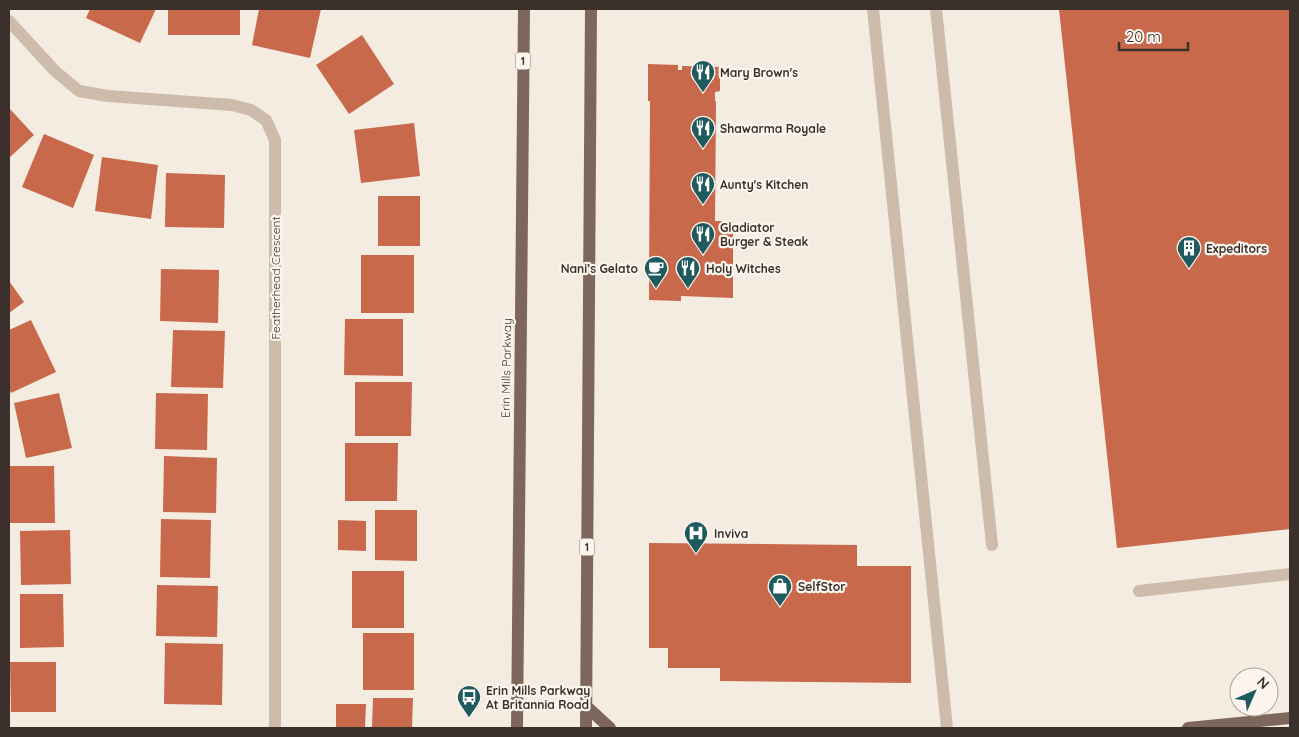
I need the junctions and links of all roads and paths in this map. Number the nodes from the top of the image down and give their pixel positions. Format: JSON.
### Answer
{"nodes":[{"id":1,"x":524,"y":9,"type":"edge"},
{"id":2,"x":591,"y":9,"type":"edge"},
{"id":3,"x":873,"y":9,"type":"edge"},
{"id":4,"x":936,"y":9,"type":"edge"},
{"id":5,"x":9,"y":21,"type":"edge"},
{"id":6,"x":992,"y":545,"type":"dead end"},
{"id":7,"x":1290,"y":574,"type":"edge"},
{"id":8,"x":1139,"y":591,"type":"dead end"},
{"id":9,"x":586,"y":706,"type":"junction"},
{"id":10,"x":1290,"y":718,"type":"edge"},
{"id":11,"x":276,"y":728,"type":"edge"},
{"id":12,"x":517,"y":728,"type":"edge"},
{"id":13,"x":586,"y":728,"type":"edge"},
{"id":14,"x":610,"y":728,"type":"edge"},
{"id":15,"x":947,"y":728,"type":"edge"},
{"id":16,"x":1188,"y":728,"type":"edge"}],
"edges":[{"from":1,"to":12,"type":"main road","name":"Erin Mills Parkway","number":"1"},
{"from":2,"to":9,"type":"main road","number":"1"},
{"from":3,"to":15,"type":"street"},
{"from":4,"to":6,"type":"street"},
{"from":5,"to":11,"type":"street","name":"Featherhead Crescent"},
{"from":7,"to":8,"type":"street"},
{"from":9,"to":13,"type":"main road","number":"1"},
{"from":9,"to":14,"type":"main road"},
{"from":10,"to":16,"type":"main road"}]}
